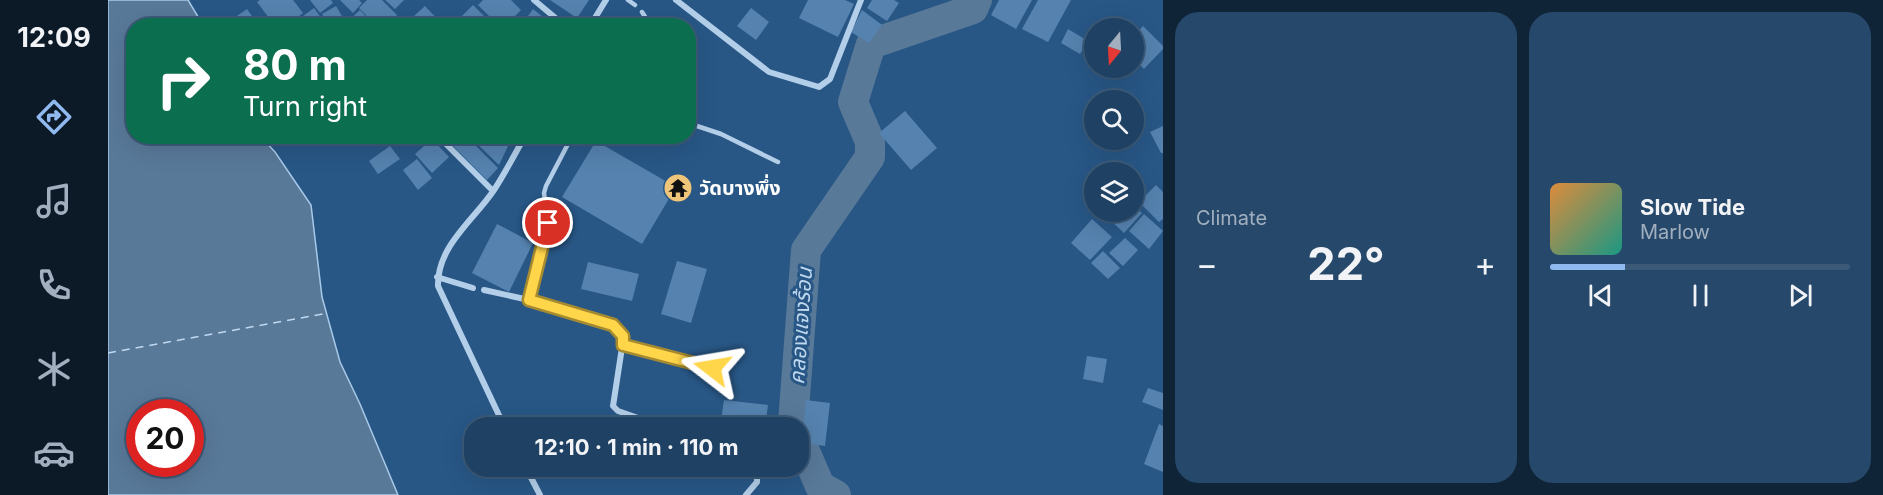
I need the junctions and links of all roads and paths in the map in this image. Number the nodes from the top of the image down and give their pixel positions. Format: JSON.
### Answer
{"nodes":[{"id":1,"x":534,"y":0,"type":"edge"},
{"id":2,"x":606,"y":0,"type":"edge"},
{"id":3,"x":628,"y":0,"type":"edge"},
{"id":4,"x":676,"y":0,"type":"edge"},
{"id":5,"x":861,"y":0,"type":"edge"},
{"id":6,"x":635,"y":5,"type":"dead end"},
{"id":7,"x":642,"y":12,"type":"dead end"},
{"id":8,"x":555,"y":18,"type":"edge"},
{"id":9,"x":595,"y":18,"type":"edge"},
{"id":10,"x":646,"y":18,"type":"edge"},
{"id":11,"x":696,"y":126,"type":"edge"},
{"id":12,"x":446,"y":144,"type":"edge"},
{"id":13,"x":520,"y":144,"type":"edge"},
{"id":14,"x":568,"y":144,"type":"edge"},
{"id":15,"x":778,"y":162,"type":"dead end"},
{"id":16,"x":493,"y":191,"type":"junction"},
{"id":17,"x":438,"y":277,"type":"junction"},
{"id":18,"x":473,"y":288,"type":"dead end"},
{"id":19,"x":484,"y":290,"type":"dead end"},
{"id":20,"x":529,"y":300,"type":"junction"},
{"id":21,"x":623,"y":345,"type":"junction"},
{"id":22,"x":712,"y":368,"type":"dead end"},
{"id":23,"x":500,"y":417,"type":"edge"},
{"id":24,"x":635,"y":417,"type":"edge"},
{"id":25,"x":531,"y":477,"type":"edge"},
{"id":26,"x":757,"y":477,"type":"edge"},
{"id":27,"x":540,"y":495,"type":"edge"},
{"id":28,"x":746,"y":495,"type":"edge"}],
"edges":[{"from":1,"to":8,"type":"street"},
{"from":2,"to":9,"type":"street"},
{"from":3,"to":6,"type":"lane"},
{"from":4,"to":5,"type":"street"},
{"from":7,"to":10,"type":"lane"},
{"from":11,"to":15,"type":"lane"},
{"from":12,"to":16,"type":"street"},
{"from":13,"to":16,"type":"street"},
{"from":14,"to":20,"type":"lane"},
{"from":16,"to":17,"type":"street"},
{"from":17,"to":18,"type":"street"},
{"from":17,"to":23,"type":"street"},
{"from":19,"to":20,"type":"street"},
{"from":20,"to":21,"type":"street"},
{"from":21,"to":22,"type":"lane"},
{"from":21,"to":24,"type":"street"},
{"from":25,"to":27,"type":"street"},
{"from":26,"to":28,"type":"street"}]}
